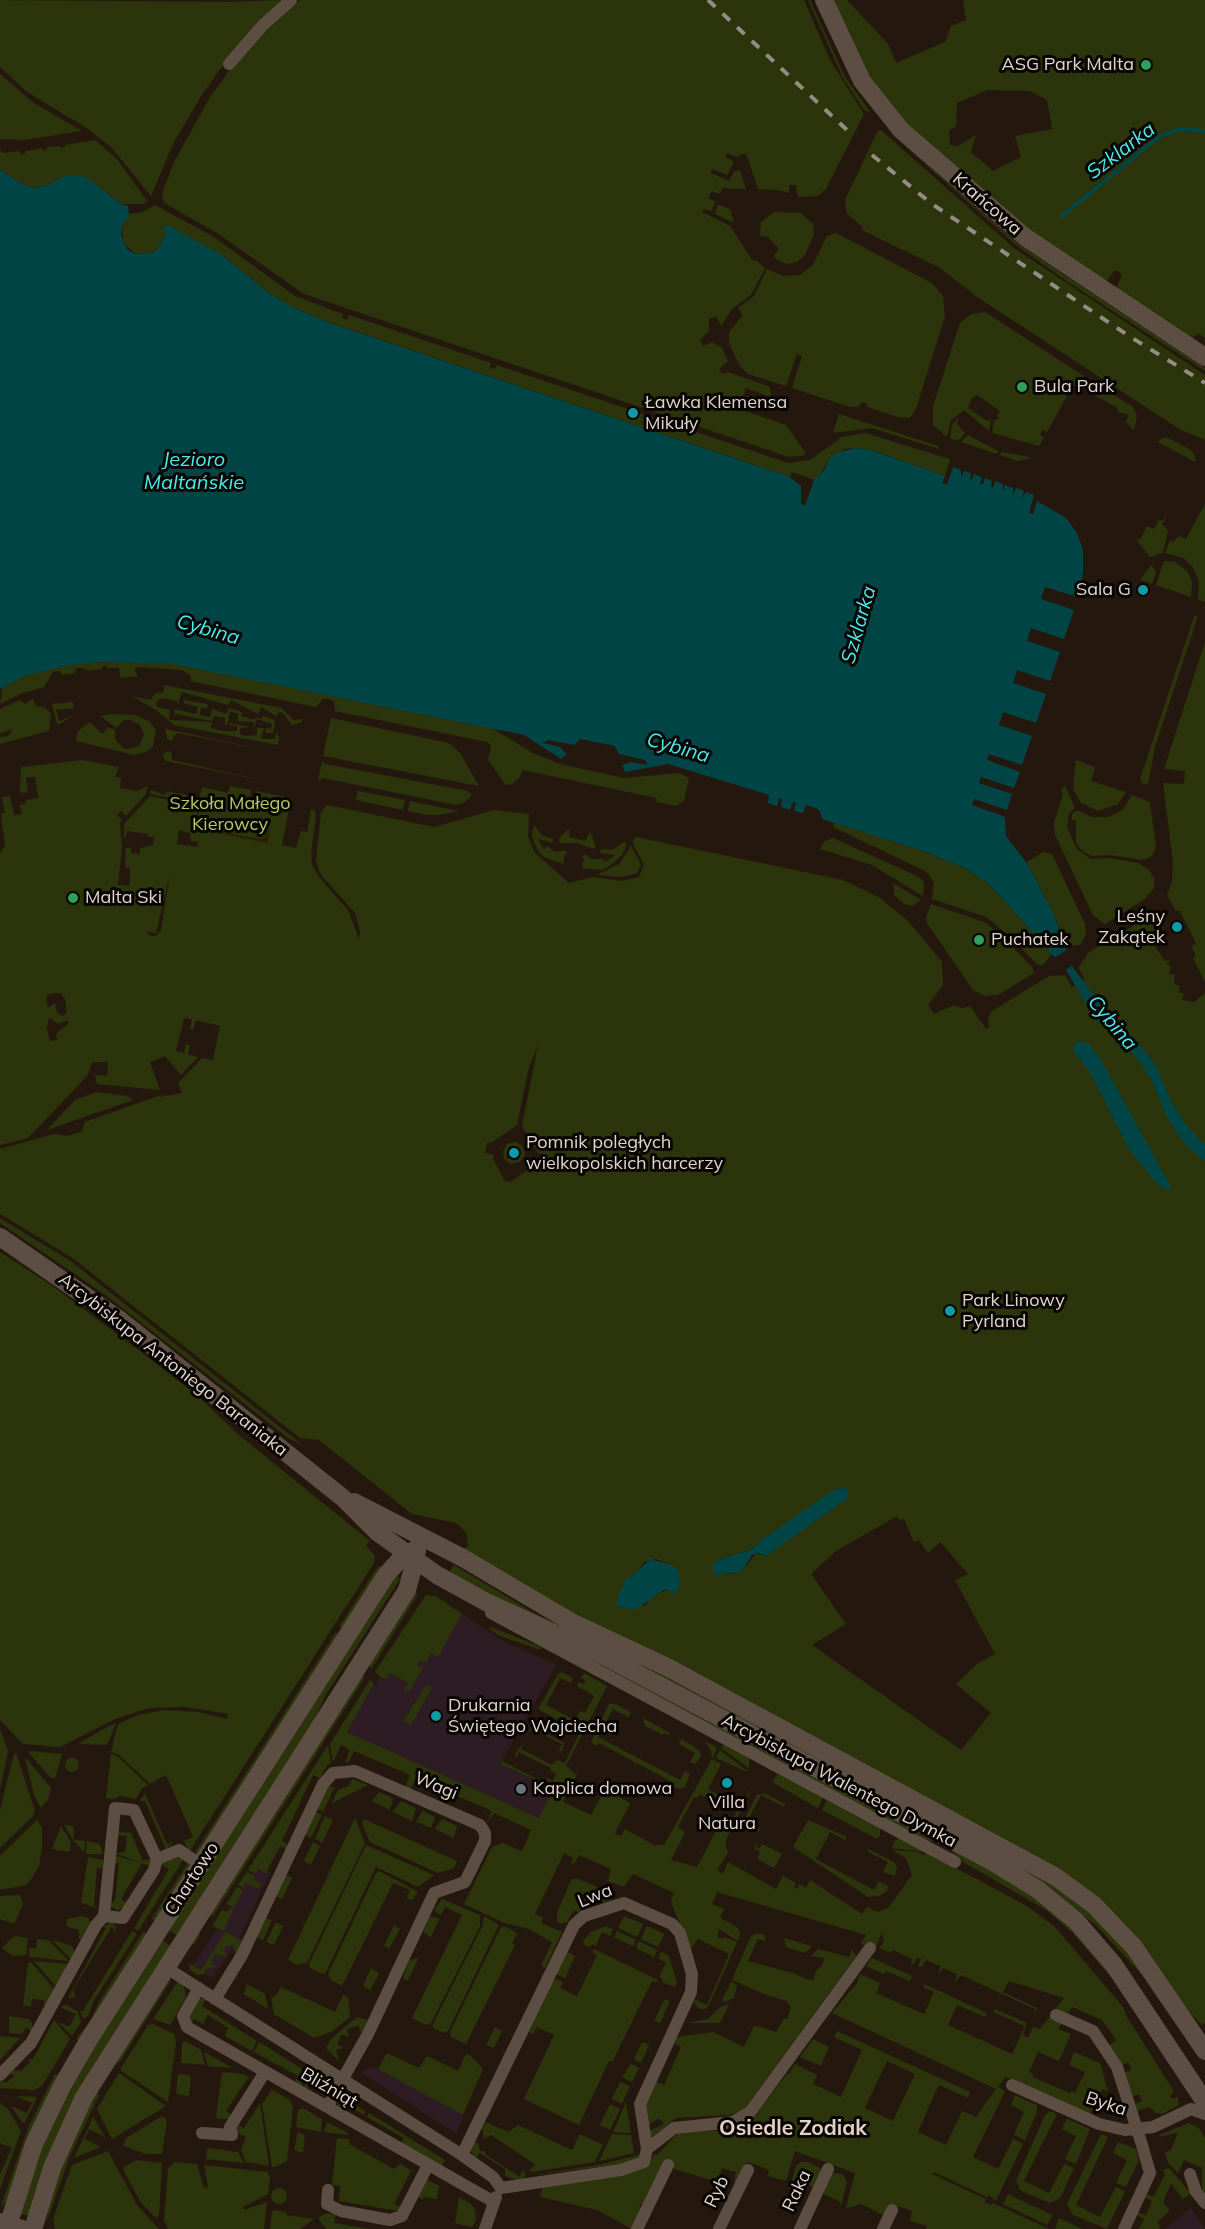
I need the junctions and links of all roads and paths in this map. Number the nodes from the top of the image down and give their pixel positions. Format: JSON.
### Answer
{"nodes":[{"id":1,"x":291,"y":0,"type":"edge"},
{"id":2,"x":824,"y":0,"type":"edge"},
{"id":3,"x":229,"y":64,"type":"dead end"},
{"id":4,"x":1205,"y":357,"type":"edge"},
{"id":5,"x":0,"y":1237,"type":"edge"},
{"id":6,"x":343,"y":1498,"type":"junction"},
{"id":7,"x":372,"y":1528,"type":"junction"},
{"id":8,"x":409,"y":1530,"type":"junction"},
{"id":9,"x":446,"y":1550,"type":"junction"},
{"id":10,"x":411,"y":1555,"type":"junction"},
{"id":11,"x":386,"y":1575,"type":"junction"},
{"id":12,"x":436,"y":1575,"type":"junction"},
{"id":13,"x":407,"y":1590,"type":"junction"},
{"id":14,"x":465,"y":1591,"type":"junction"},
{"id":15,"x":950,"y":1840,"type":"junction"},
{"id":16,"x":932,"y":1848,"type":"junction"},
{"id":17,"x":157,"y":1859,"type":"junction"},
{"id":18,"x":955,"y":1862,"type":"dead end"},
{"id":19,"x":201,"y":1864,"type":"junction"},
{"id":20,"x":104,"y":1916,"type":"junction"},
{"id":21,"x":870,"y":1948,"type":"dead end"},
{"id":22,"x":165,"y":1967,"type":"junction"},
{"id":23,"x":199,"y":1988,"type":"junction"},
{"id":24,"x":215,"y":2000,"type":"junction"},
{"id":25,"x":1056,"y":2015,"type":"dead end"},
{"id":26,"x":1205,"y":2051,"type":"edge"},
{"id":27,"x":265,"y":2072,"type":"junction"},
{"id":28,"x":0,"y":2075,"type":"edge"},
{"id":29,"x":343,"y":2080,"type":"junction"},
{"id":30,"x":1198,"y":2084,"type":"edge"},
{"id":31,"x":1011,"y":2085,"type":"dead end"},
{"id":32,"x":1198,"y":2106,"type":"edge"},
{"id":33,"x":327,"y":2107,"type":"junction"},
{"id":34,"x":1205,"y":2114,"type":"edge"},
{"id":35,"x":1137,"y":2130,"type":"junction"},
{"id":36,"x":202,"y":2133,"type":"dead end"},
{"id":37,"x":647,"y":2151,"type":"junction"},
{"id":38,"x":462,"y":2155,"type":"junction"},
{"id":39,"x":428,"y":2165,"type":"junction"},
{"id":40,"x":668,"y":2165,"type":"dead end"},
{"id":41,"x":828,"y":2169,"type":"dead end"},
{"id":42,"x":748,"y":2170,"type":"dead end"},
{"id":43,"x":1190,"y":2174,"type":"dead end"},
{"id":44,"x":501,"y":2188,"type":"junction"},
{"id":45,"x":328,"y":2190,"type":"dead end"},
{"id":46,"x":494,"y":2202,"type":"junction"},
{"id":47,"x":1205,"y":2203,"type":"edge"},
{"id":48,"x":892,"y":2210,"type":"dead end"},
{"id":49,"x":5,"y":2223,"type":"edge"},
{"id":50,"x":33,"y":2229,"type":"edge"},
{"id":51,"x":485,"y":2229,"type":"edge"},
{"id":52,"x":637,"y":2229,"type":"edge"},
{"id":53,"x":719,"y":2229,"type":"edge"},
{"id":54,"x":800,"y":2229,"type":"edge"},
{"id":55,"x":883,"y":2229,"type":"edge"},
{"id":56,"x":1124,"y":2229,"type":"edge"}],
"edges":[{"from":1,"to":3,"type":"street"},
{"from":2,"to":4,"type":"street","name":"Krańcowa"},
{"from":5,"to":6,"type":"street","name":"Arcybiskupa Antoniego Baraniaka"},
{"from":6,"to":7,"type":"street","name":"Arcybiskupa Antoniego Baraniaka"},
{"from":6,"to":8,"type":"street","name":"Arcybiskupa Antoniego Baraniaka"},
{"from":7,"to":10,"type":"street","name":"Arcybiskupa Antoniego Baraniaka"},
{"from":7,"to":11,"type":"street"},
{"from":8,"to":9,"type":"street","name":"Arcybiskupa Walentego Dymka"},
{"from":8,"to":10,"type":"street","name":"Chartowo"},
{"from":9,"to":10,"type":"street"},
{"from":9,"to":26,"type":"street","name":"Arcybiskupa Walentego Dymka"},
{"from":10,"to":11,"type":"street","name":"Chartowo"},
{"from":10,"to":12,"type":"street","name":"Arcybiskupa Walentego Dymka"},
{"from":10,"to":13,"type":"street","name":"Chartowo"},
{"from":11,"to":19,"type":"street","name":"Chartowo"},
{"from":12,"to":13,"type":"street"},
{"from":12,"to":14,"type":"street","name":"Arcybiskupa Walentego Dymka"},
{"from":13,"to":22,"type":"street","name":"Chartowo"},
{"from":14,"to":15,"type":"street","name":"Arcybiskupa Walentego Dymka"},
{"from":14,"to":16,"type":"street"},
{"from":15,"to":16,"type":"street"},
{"from":15,"to":30,"type":"street","name":"Arcybiskupa Walentego Dymka"},
{"from":16,"to":18,"type":"street"},
{"from":17,"to":19,"type":"street"},
{"from":17,"to":20,"type":"street"},
{"from":17,"to":20,"type":"street"},
{"from":19,"to":49,"type":"street","name":"Chartowo"},
{"from":20,"to":28,"type":"street"},
{"from":21,"to":37,"type":"street"},
{"from":22,"to":23,"type":"street","name":"Bliźniąt"},
{"from":22,"to":50,"type":"street","name":"Chartowo"},
{"from":23,"to":24,"type":"street","name":"Bliźniąt"},
{"from":23,"to":27,"type":"street","name":"Bliźniąt"},
{"from":24,"to":29,"type":"street","name":"Bliźniąt"},
{"from":24,"to":29,"type":"street","name":"Wagi"},
{"from":25,"to":35,"type":"street"},
{"from":27,"to":33,"type":"street","name":"Bliźniąt"},
{"from":27,"to":36,"type":"street"},
{"from":29,"to":33,"type":"street"},
{"from":29,"to":38,"type":"street","name":"Bliźniąt"},
{"from":30,"to":32,"type":"street","name":"Arcybiskupa Walentego Dymka"},
{"from":31,"to":35,"type":"street","name":"Byka"},
{"from":32,"to":34,"type":"street"},
{"from":32,"to":35,"type":"street","name":"Byka"},
{"from":33,"to":39,"type":"street","name":"Bliźniąt"},
{"from":35,"to":56,"type":"street"},
{"from":37,"to":38,"type":"street","name":"Lwa"},
{"from":37,"to":44,"type":"street"},
{"from":38,"to":44,"type":"street","name":"Bliźniąt"},
{"from":39,"to":45,"type":"street"},
{"from":39,"to":46,"type":"street","name":"Bliźniąt"},
{"from":40,"to":52,"type":"street"},
{"from":41,"to":54,"type":"street","name":"Raka"},
{"from":42,"to":53,"type":"street","name":"Ryb"},
{"from":43,"to":47,"type":"street"},
{"from":44,"to":46,"type":"street"},
{"from":46,"to":51,"type":"street"},
{"from":48,"to":55,"type":"street"},
{"from":49,"to":50,"type":"street"}]}
